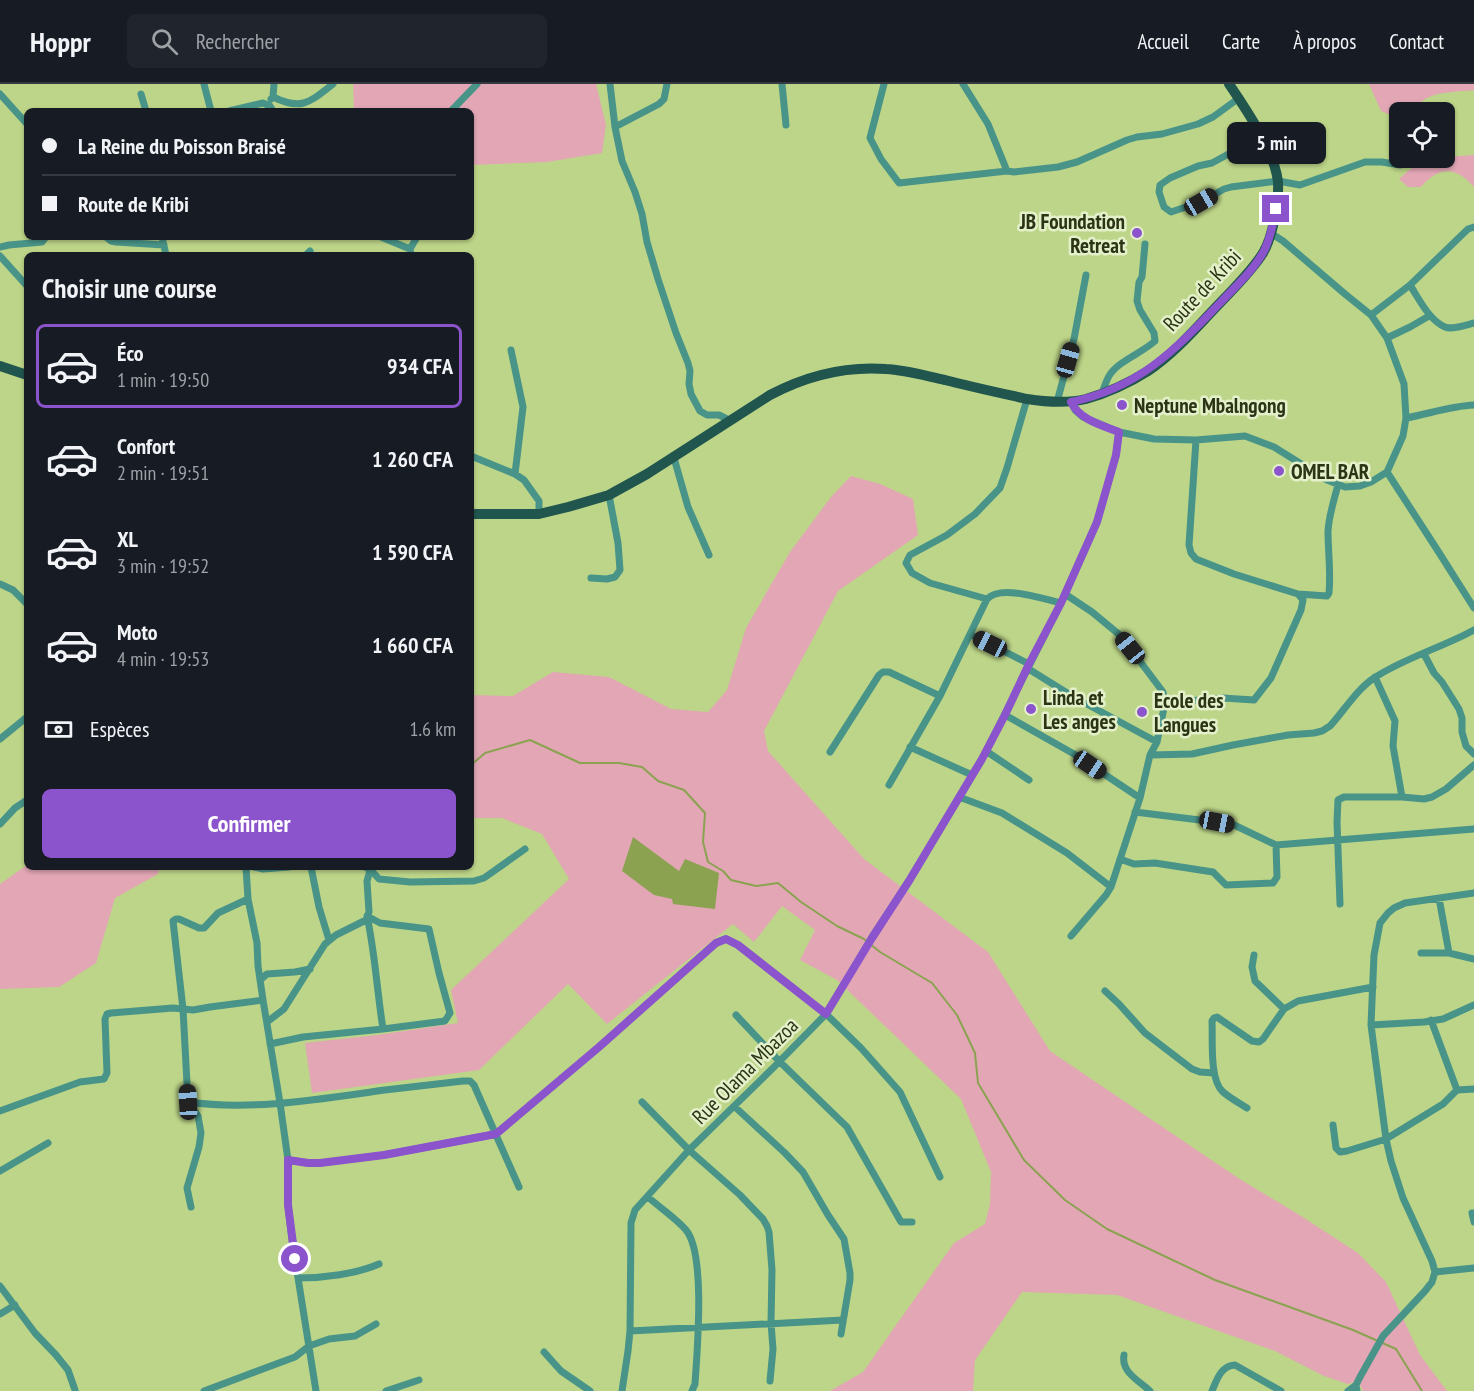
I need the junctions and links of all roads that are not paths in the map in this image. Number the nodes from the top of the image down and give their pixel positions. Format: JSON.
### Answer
{"nodes":[{"id":1,"x":204,"y":84,"type":"edge"},
{"id":2,"x":274,"y":84,"type":"edge"},
{"id":3,"x":333,"y":84,"type":"edge"},
{"id":4,"x":477,"y":84,"type":"edge"},
{"id":5,"x":610,"y":84,"type":"edge"},
{"id":6,"x":667,"y":84,"type":"edge"},
{"id":7,"x":782,"y":84,"type":"edge"},
{"id":8,"x":884,"y":84,"type":"edge"},
{"id":9,"x":963,"y":84,"type":"edge"},
{"id":10,"x":1229,"y":84,"type":"edge"},
{"id":11,"x":0,"y":94,"type":"edge"},
{"id":12,"x":141,"y":94,"type":"dead end"},
{"id":13,"x":273,"y":97,"type":"junction"},
{"id":14,"x":1239,"y":98,"type":"junction"},
{"id":15,"x":267,"y":103,"type":"junction"},
{"id":16,"x":145,"y":108,"type":"edge"},
{"id":17,"x":210,"y":108,"type":"edge"},
{"id":18,"x":250,"y":108,"type":"edge"},
{"id":19,"x":271,"y":108,"type":"edge"},
{"id":20,"x":454,"y":108,"type":"edge"},
{"id":21,"x":24,"y":121,"type":"edge"},
{"id":22,"x":786,"y":125,"type":"dead end"},
{"id":23,"x":615,"y":127,"type":"junction"},
{"id":24,"x":1265,"y":144,"type":"junction"},
{"id":25,"x":1389,"y":163,"type":"edge"},
{"id":26,"x":1007,"y":171,"type":"junction"},
{"id":27,"x":1278,"y":181,"type":"junction"},
{"id":28,"x":1474,"y":227,"type":"edge"},
{"id":29,"x":1272,"y":234,"type":"junction"},
{"id":30,"x":44,"y":240,"type":"edge"},
{"id":31,"x":110,"y":240,"type":"edge"},
{"id":32,"x":387,"y":240,"type":"edge"},
{"id":33,"x":163,"y":241,"type":"edge"},
{"id":34,"x":1144,"y":244,"type":"dead end"},
{"id":35,"x":0,"y":247,"type":"edge"},
{"id":36,"x":410,"y":252,"type":"edge"},
{"id":37,"x":0,"y":256,"type":"edge"},
{"id":38,"x":1086,"y":275,"type":"dead end"},
{"id":39,"x":24,"y":283,"type":"edge"},
{"id":40,"x":1410,"y":285,"type":"junction"},
{"id":41,"x":1371,"y":315,"type":"junction"},
{"id":42,"x":1429,"y":315,"type":"junction"},
{"id":43,"x":1474,"y":323,"type":"edge"},
{"id":44,"x":1387,"y":338,"type":"junction"},
{"id":45,"x":511,"y":350,"type":"dead end"},
{"id":46,"x":0,"y":366,"type":"edge"},
{"id":47,"x":24,"y":374,"type":"edge"},
{"id":48,"x":1102,"y":393,"type":"junction"},
{"id":49,"x":1027,"y":399,"type":"junction"},
{"id":50,"x":1057,"y":402,"type":"junction"},
{"id":51,"x":1071,"y":402,"type":"junction"},
{"id":52,"x":1474,"y":405,"type":"edge"},
{"id":53,"x":1406,"y":418,"type":"junction"},
{"id":54,"x":729,"y":420,"type":"junction"},
{"id":55,"x":1119,"y":432,"type":"junction"},
{"id":56,"x":1196,"y":440,"type":"junction"},
{"id":57,"x":474,"y":457,"type":"edge"},
{"id":58,"x":674,"y":458,"type":"junction"},
{"id":59,"x":1387,"y":472,"type":"junction"},
{"id":60,"x":515,"y":474,"type":"junction"},
{"id":61,"x":1338,"y":484,"type":"junction"},
{"id":62,"x":609,"y":495,"type":"junction"},
{"id":63,"x":474,"y":514,"type":"edge"},
{"id":64,"x":539,"y":514,"type":"junction"},
{"id":65,"x":709,"y":555,"type":"dead end"},
{"id":66,"x":591,"y":578,"type":"dead end"},
{"id":67,"x":0,"y":584,"type":"edge"},
{"id":68,"x":1065,"y":594,"type":"junction"},
{"id":69,"x":1298,"y":594,"type":"junction"},
{"id":70,"x":987,"y":599,"type":"junction"},
{"id":71,"x":24,"y":601,"type":"edge"},
{"id":72,"x":1061,"y":603,"type":"junction"},
{"id":73,"x":1474,"y":608,"type":"edge"},
{"id":74,"x":1474,"y":630,"type":"edge"},
{"id":75,"x":970,"y":634,"type":"junction"},
{"id":76,"x":1424,"y":654,"type":"junction"},
{"id":77,"x":1028,"y":666,"type":"junction"},
{"id":78,"x":1375,"y":677,"type":"junction"},
{"id":79,"x":940,"y":696,"type":"junction"},
{"id":80,"x":1165,"y":703,"type":"junction"},
{"id":81,"x":1005,"y":715,"type":"junction"},
{"id":82,"x":24,"y":720,"type":"edge"},
{"id":83,"x":0,"y":740,"type":"edge"},
{"id":84,"x":1156,"y":742,"type":"junction"},
{"id":85,"x":910,"y":747,"type":"junction"},
{"id":86,"x":986,"y":751,"type":"junction"},
{"id":87,"x":830,"y":752,"type":"dead end"},
{"id":88,"x":1474,"y":754,"type":"edge"},
{"id":89,"x":1150,"y":755,"type":"junction"},
{"id":90,"x":1474,"y":765,"type":"edge"},
{"id":91,"x":972,"y":775,"type":"junction"},
{"id":92,"x":1029,"y":780,"type":"dead end"},
{"id":93,"x":889,"y":785,"type":"dead end"},
{"id":94,"x":1402,"y":796,"type":"junction"},
{"id":95,"x":959,"y":797,"type":"junction"},
{"id":96,"x":1140,"y":798,"type":"junction"},
{"id":97,"x":24,"y":802,"type":"edge"},
{"id":98,"x":1135,"y":812,"type":"junction"},
{"id":99,"x":0,"y":824,"type":"edge"},
{"id":100,"x":1474,"y":829,"type":"edge"},
{"id":101,"x":1338,"y":839,"type":"junction"},
{"id":102,"x":1276,"y":845,"type":"junction"},
{"id":103,"x":525,"y":849,"type":"dead end"},
{"id":104,"x":1120,"y":859,"type":"junction"},
{"id":105,"x":246,"y":870,"type":"edge"},
{"id":106,"x":312,"y":870,"type":"edge"},
{"id":107,"x":369,"y":870,"type":"edge"},
{"id":108,"x":371,"y":870,"type":"edge"},
{"id":109,"x":1111,"y":886,"type":"junction"},
{"id":110,"x":1474,"y":893,"type":"edge"},
{"id":111,"x":1439,"y":898,"type":"junction"},
{"id":112,"x":248,"y":899,"type":"junction"},
{"id":113,"x":1340,"y":903,"type":"dead end"},
{"id":114,"x":367,"y":916,"type":"junction"},
{"id":115,"x":1071,"y":936,"type":"dead end"},
{"id":116,"x":328,"y":940,"type":"junction"},
{"id":117,"x":1421,"y":953,"type":"dead end"},
{"id":118,"x":1449,"y":953,"type":"junction"},
{"id":119,"x":1254,"y":955,"type":"dead end"},
{"id":120,"x":1474,"y":959,"type":"edge"},
{"id":121,"x":310,"y":969,"type":"junction"},
{"id":122,"x":260,"y":980,"type":"junction"},
{"id":123,"x":1373,"y":987,"type":"junction"},
{"id":124,"x":1105,"y":990,"type":"dead end"},
{"id":125,"x":263,"y":1000,"type":"junction"},
{"id":126,"x":1474,"y":1005,"type":"edge"},
{"id":127,"x":183,"y":1009,"type":"junction"},
{"id":128,"x":1284,"y":1009,"type":"junction"},
{"id":129,"x":826,"y":1014,"type":"junction"},
{"id":130,"x":736,"y":1015,"type":"dead end"},
{"id":131,"x":1431,"y":1020,"type":"junction"},
{"id":132,"x":267,"y":1022,"type":"junction"},
{"id":133,"x":1371,"y":1025,"type":"junction"},
{"id":134,"x":383,"y":1029,"type":"junction"},
{"id":135,"x":270,"y":1044,"type":"junction"},
{"id":136,"x":779,"y":1061,"type":"junction"},
{"id":137,"x":1214,"y":1073,"type":"junction"},
{"id":138,"x":1474,"y":1089,"type":"edge"},
{"id":139,"x":1457,"y":1090,"type":"junction"},
{"id":140,"x":188,"y":1102,"type":"junction"},
{"id":141,"x":642,"y":1102,"type":"dead end"},
{"id":142,"x":280,"y":1103,"type":"junction"},
{"id":143,"x":734,"y":1106,"type":"junction"},
{"id":144,"x":1247,"y":1108,"type":"dead end"},
{"id":145,"x":0,"y":1111,"type":"edge"},
{"id":146,"x":1333,"y":1125,"type":"dead end"},
{"id":147,"x":496,"y":1134,"type":"junction"},
{"id":148,"x":1386,"y":1139,"type":"junction"},
{"id":149,"x":48,"y":1143,"type":"dead end"},
{"id":150,"x":688,"y":1150,"type":"junction"},
{"id":151,"x":288,"y":1160,"type":"junction"},
{"id":152,"x":0,"y":1171,"type":"edge"},
{"id":153,"x":940,"y":1177,"type":"dead end"},
{"id":154,"x":519,"y":1187,"type":"dead end"},
{"id":155,"x":648,"y":1197,"type":"junction"},
{"id":156,"x":191,"y":1207,"type":"dead end"},
{"id":157,"x":1472,"y":1213,"type":"dead end"},
{"id":158,"x":912,"y":1222,"type":"dead end"},
{"id":159,"x":1474,"y":1222,"type":"edge"},
{"id":160,"x":379,"y":1264,"type":"dead end"},
{"id":161,"x":1474,"y":1268,"type":"edge"},
{"id":162,"x":1435,"y":1272,"type":"junction"},
{"id":163,"x":298,"y":1278,"type":"junction"},
{"id":164,"x":0,"y":1286,"type":"edge"},
{"id":165,"x":15,"y":1305,"type":"junction"},
{"id":166,"x":0,"y":1314,"type":"edge"},
{"id":167,"x":843,"y":1320,"type":"junction"},
{"id":168,"x":771,"y":1323,"type":"junction"},
{"id":169,"x":376,"y":1324,"type":"dead end"},
{"id":170,"x":698,"y":1328,"type":"junction"},
{"id":171,"x":630,"y":1331,"type":"junction"},
{"id":172,"x":841,"y":1334,"type":"dead end"},
{"id":173,"x":309,"y":1346,"type":"junction"},
{"id":174,"x":544,"y":1352,"type":"dead end"},
{"id":175,"x":1124,"y":1355,"type":"dead end"},
{"id":176,"x":419,"y":1380,"type":"dead end"},
{"id":177,"x":770,"y":1381,"type":"dead end"},
{"id":178,"x":1356,"y":1388,"type":"edge"},
{"id":179,"x":75,"y":1390,"type":"edge"},
{"id":180,"x":204,"y":1391,"type":"edge"},
{"id":181,"x":316,"y":1391,"type":"edge"},
{"id":182,"x":386,"y":1391,"type":"edge"},
{"id":183,"x":590,"y":1391,"type":"edge"},
{"id":184,"x":622,"y":1391,"type":"edge"},
{"id":185,"x":692,"y":1391,"type":"edge"},
{"id":186,"x":1150,"y":1391,"type":"edge"},
{"id":187,"x":1212,"y":1391,"type":"edge"},
{"id":188,"x":1281,"y":1391,"type":"edge"},
{"id":189,"x":1348,"y":1391,"type":"edge"}],
"edges":[{"from":1,"to":17,"type":"street"},
{"from":2,"to":13,"type":"street"},
{"from":3,"to":13,"type":"street"},
{"from":4,"to":20,"type":"street"},
{"from":5,"to":23,"type":"street"},
{"from":6,"to":23,"type":"street"},
{"from":7,"to":22,"type":"street"},
{"from":8,"to":26,"type":"street"},
{"from":9,"to":26,"type":"street"},
{"from":10,"to":14,"type":"main road","name":"Route de Kribi"},
{"from":11,"to":21,"type":"street"},
{"from":12,"to":16,"type":"street"},
{"from":13,"to":15,"type":"street"},
{"from":14,"to":24,"type":"main road","name":"Route de Kribi"},
{"from":14,"to":26,"type":"street"},
{"from":15,"to":18,"type":"street"},
{"from":15,"to":19,"type":"street"},
{"from":23,"to":54,"type":"street"},
{"from":24,"to":27,"type":"main road","name":"Route de Kribi"},
{"from":24,"to":27,"type":"street"},
{"from":25,"to":27,"type":"street"},
{"from":27,"to":29,"type":"main road","name":"Route de Kribi"},
{"from":28,"to":40,"type":"street"},
{"from":29,"to":41,"type":"street"},
{"from":29,"to":48,"type":"main road","name":"Route de Kribi"},
{"from":30,"to":35,"type":"street"},
{"from":31,"to":33,"type":"street"},
{"from":32,"to":36,"type":"street"},
{"from":34,"to":48,"type":"street"},
{"from":37,"to":39,"type":"street"},
{"from":38,"to":50,"type":"street"},
{"from":40,"to":41,"type":"street"},
{"from":40,"to":42,"type":"street"},
{"from":41,"to":44,"type":"street"},
{"from":42,"to":43,"type":"street"},
{"from":42,"to":44,"type":"street"},
{"from":44,"to":53,"type":"street"},
{"from":45,"to":60,"type":"street"},
{"from":46,"to":47,"type":"main road"},
{"from":48,"to":51,"type":"main road","name":"Route de Kribi"},
{"from":49,"to":50,"type":"main road","name":"Route de Kribi"},
{"from":49,"to":54,"type":"main road","name":"Route de Kribi"},
{"from":49,"to":70,"type":"street"},
{"from":50,"to":51,"type":"main road","name":"Route de Kribi"},
{"from":51,"to":55,"type":"street"},
{"from":52,"to":53,"type":"street"},
{"from":53,"to":59,"type":"street"},
{"from":54,"to":58,"type":"main road","name":"Route de Kribi"},
{"from":55,"to":56,"type":"street"},
{"from":55,"to":68,"type":"street","name":"Rue Olama Mbazoa"},
{"from":56,"to":61,"type":"street"},
{"from":56,"to":69,"type":"street"},
{"from":57,"to":60,"type":"street"},
{"from":58,"to":62,"type":"main road","name":"Route de Kribi"},
{"from":58,"to":65,"type":"street"},
{"from":59,"to":61,"type":"street"},
{"from":59,"to":73,"type":"street"},
{"from":60,"to":64,"type":"street"},
{"from":61,"to":69,"type":"street"},
{"from":62,"to":64,"type":"main road","name":"Route de Kribi"},
{"from":62,"to":66,"type":"street"},
{"from":63,"to":64,"type":"main road","name":"Route de Kribi"},
{"from":67,"to":71,"type":"street"},
{"from":68,"to":72,"type":"street","name":"Rue Olama Mbazoa"},
{"from":68,"to":80,"type":"street"},
{"from":69,"to":80,"type":"street"},
{"from":70,"to":72,"type":"street"},
{"from":70,"to":75,"type":"street"},
{"from":72,"to":77,"type":"street","name":"Rue Olama Mbazoa"},
{"from":74,"to":76,"type":"street"},
{"from":75,"to":77,"type":"street"},
{"from":75,"to":79,"type":"street"},
{"from":76,"to":78,"type":"street"},
{"from":76,"to":88,"type":"street"},
{"from":77,"to":81,"type":"street","name":"Rue Olama Mbazoa"},
{"from":77,"to":84,"type":"street"},
{"from":78,"to":89,"type":"street"},
{"from":78,"to":94,"type":"street"},
{"from":79,"to":85,"type":"street"},
{"from":79,"to":87,"type":"street"},
{"from":80,"to":84,"type":"street"},
{"from":81,"to":86,"type":"street","name":"Rue Olama Mbazoa"},
{"from":81,"to":96,"type":"street"},
{"from":82,"to":83,"type":"street"},
{"from":84,"to":89,"type":"street"},
{"from":85,"to":91,"type":"street"},
{"from":85,"to":93,"type":"street"},
{"from":86,"to":91,"type":"street","name":"Rue Olama Mbazoa"},
{"from":86,"to":92,"type":"street"},
{"from":89,"to":96,"type":"street"},
{"from":90,"to":94,"type":"street"},
{"from":91,"to":95,"type":"street","name":"Rue Olama Mbazoa"},
{"from":94,"to":101,"type":"street"},
{"from":95,"to":109,"type":"street"},
{"from":95,"to":129,"type":"street","name":"Rue Olama Mbazoa"},
{"from":96,"to":98,"type":"street"},
{"from":97,"to":99,"type":"street"},
{"from":98,"to":102,"type":"street"},
{"from":98,"to":104,"type":"street"},
{"from":100,"to":101,"type":"street"},
{"from":101,"to":102,"type":"street"},
{"from":101,"to":113,"type":"street"},
{"from":102,"to":104,"type":"street"},
{"from":103,"to":108,"type":"street"},
{"from":104,"to":109,"type":"street"},
{"from":105,"to":112,"type":"street"},
{"from":106,"to":116,"type":"street"},
{"from":107,"to":114,"type":"street"},
{"from":109,"to":115,"type":"street"},
{"from":110,"to":111,"type":"street"},
{"from":111,"to":118,"type":"street"},
{"from":111,"to":123,"type":"street"},
{"from":112,"to":122,"type":"street"},
{"from":112,"to":127,"type":"street"},
{"from":114,"to":116,"type":"street"},
{"from":114,"to":134,"type":"street"},
{"from":114,"to":134,"type":"street"},
{"from":116,"to":121,"type":"street"},
{"from":117,"to":118,"type":"street"},
{"from":118,"to":120,"type":"street"},
{"from":119,"to":128,"type":"street"},
{"from":121,"to":122,"type":"street"},
{"from":121,"to":132,"type":"street"},
{"from":122,"to":125,"type":"street"},
{"from":123,"to":128,"type":"street"},
{"from":123,"to":133,"type":"street"},
{"from":124,"to":137,"type":"street"},
{"from":125,"to":127,"type":"street"},
{"from":125,"to":132,"type":"street"},
{"from":126,"to":131,"type":"street"},
{"from":127,"to":140,"type":"street"},
{"from":127,"to":145,"type":"street"},
{"from":128,"to":137,"type":"street"},
{"from":129,"to":136,"type":"street","name":"Rue Olama Mbazoa"},
{"from":129,"to":147,"type":"street"},
{"from":129,"to":153,"type":"street"},
{"from":130,"to":136,"type":"street"},
{"from":131,"to":133,"type":"street"},
{"from":131,"to":139,"type":"street"},
{"from":132,"to":135,"type":"street"},
{"from":133,"to":148,"type":"street"},
{"from":134,"to":135,"type":"street"},
{"from":135,"to":142,"type":"street"},
{"from":136,"to":143,"type":"street","name":"Rue Olama Mbazoa"},
{"from":136,"to":158,"type":"street"},
{"from":137,"to":144,"type":"street"},
{"from":138,"to":139,"type":"street"},
{"from":139,"to":148,"type":"street"},
{"from":140,"to":142,"type":"street"},
{"from":140,"to":156,"type":"street"},
{"from":141,"to":150,"type":"street"},
{"from":142,"to":147,"type":"street"},
{"from":142,"to":151,"type":"street"},
{"from":143,"to":150,"type":"street","name":"Rue Olama Mbazoa"},
{"from":143,"to":167,"type":"street"},
{"from":146,"to":148,"type":"street"},
{"from":147,"to":151,"type":"street"},
{"from":147,"to":154,"type":"street"},
{"from":148,"to":162,"type":"street"},
{"from":149,"to":152,"type":"street"},
{"from":150,"to":155,"type":"street","name":"Rue Olama Mbazoa"},
{"from":150,"to":168,"type":"street"},
{"from":151,"to":163,"type":"street"},
{"from":155,"to":170,"type":"street"},
{"from":155,"to":171,"type":"street","name":"Rue Olama Mbazoa"},
{"from":157,"to":159,"type":"street"},
{"from":160,"to":163,"type":"street"},
{"from":161,"to":162,"type":"street"},
{"from":162,"to":178,"type":"street"},
{"from":163,"to":173,"type":"street"},
{"from":164,"to":165,"type":"street"},
{"from":165,"to":166,"type":"street"},
{"from":165,"to":179,"type":"street"},
{"from":167,"to":168,"type":"street"},
{"from":167,"to":172,"type":"street"},
{"from":168,"to":170,"type":"street"},
{"from":168,"to":177,"type":"street"},
{"from":169,"to":173,"type":"street"},
{"from":170,"to":171,"type":"street"},
{"from":170,"to":185,"type":"street"},
{"from":171,"to":184,"type":"street","name":"Rue Olama Mbazoa"},
{"from":173,"to":180,"type":"street"},
{"from":173,"to":181,"type":"street"},
{"from":174,"to":183,"type":"street"},
{"from":175,"to":186,"type":"street"},
{"from":176,"to":182,"type":"street"},
{"from":178,"to":189,"type":"street"},
{"from":187,"to":188,"type":"street"}]}
